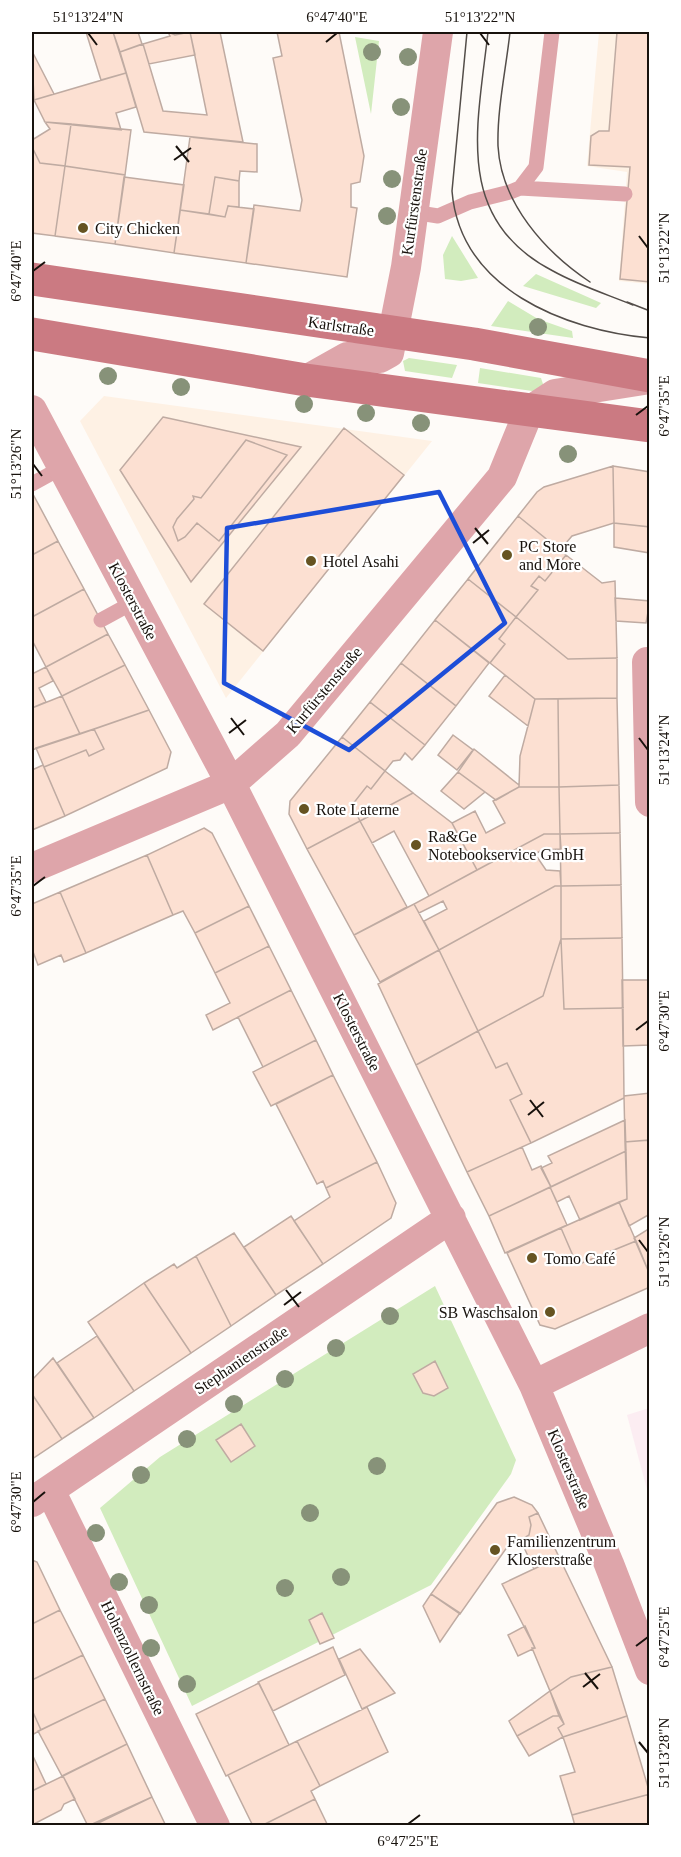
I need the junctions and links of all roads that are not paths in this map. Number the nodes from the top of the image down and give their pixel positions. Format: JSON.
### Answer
{"nodes":[{"id":1,"x":438,"y":32,"type":"edge"},
{"id":2,"x":552,"y":32,"type":"edge"},
{"id":3,"x":520,"y":188,"type":"junction"},
{"id":4,"x":625,"y":194,"type":"dead end"},
{"id":5,"x":412,"y":212,"type":"junction"},
{"id":6,"x":32,"y":279,"type":"edge"},
{"id":7,"x":393,"y":333,"type":"junction"},
{"id":8,"x":32,"y":334,"type":"edge"},
{"id":9,"x":650,"y":378,"type":"edge"},
{"id":10,"x":306,"y":380,"type":"junction"},
{"id":11,"x":32,"y":410,"type":"edge"},
{"id":12,"x":529,"y":411,"type":"junction"},
{"id":13,"x":650,"y":426,"type":"edge"},
{"id":14,"x":61,"y":468,"type":"junction"},
{"id":15,"x":32,"y":484,"type":"edge"},
{"id":16,"x":134,"y":603,"type":"junction"},
{"id":17,"x":100,"y":620,"type":"dead end"},
{"id":18,"x":650,"y":662,"type":"edge"},
{"id":19,"x":231,"y":784,"type":"junction"},
{"id":20,"x":650,"y":802,"type":"edge"},
{"id":21,"x":32,"y":868,"type":"edge"},
{"id":22,"x":451,"y":1218,"type":"junction"},
{"id":23,"x":650,"y":1328,"type":"edge"},
{"id":24,"x":534,"y":1385,"type":"junction"},
{"id":25,"x":41,"y":1496,"type":"edge"},
{"id":26,"x":650,"y":1670,"type":"edge"},
{"id":27,"x":215,"y":1826,"type":"edge"}],
"edges":[{"from":1,"to":5,"type":"street","name":"Kurfürstenstraße"},
{"from":2,"to":3,"type":"lane"},
{"from":3,"to":4,"type":"lane"},
{"from":3,"to":5,"type":"lane"},
{"from":5,"to":7,"type":"street","name":"Kurfürstenstraße"},
{"from":6,"to":7,"type":"main road","name":"Karlstraße"},
{"from":7,"to":9,"type":"main road","name":"Karlstraße"},
{"from":7,"to":10,"type":"street","name":"Kurfürstenstraße"},
{"from":8,"to":10,"type":"main road"},
{"from":9,"to":12,"type":"street","name":"Karlstraße"},
{"from":10,"to":12,"type":"main road"},
{"from":11,"to":14,"type":"street","name":"Klosterstraße"},
{"from":12,"to":13,"type":"main road"},
{"from":12,"to":19,"type":"street","name":"Kurfürstenstraße"},
{"from":14,"to":15,"type":"lane"},
{"from":14,"to":16,"type":"street","name":"Klosterstraße"},
{"from":16,"to":17,"type":"lane"},
{"from":16,"to":19,"type":"street","name":"Klosterstraße"},
{"from":18,"to":20,"type":"street"},
{"from":19,"to":21,"type":"street","name":"Kurfürstenstraße"},
{"from":19,"to":22,"type":"street","name":"Klosterstraße"},
{"from":22,"to":24,"type":"street","name":"Klosterstraße"},
{"from":22,"to":25,"type":"street","name":"Stephanienstraße"},
{"from":23,"to":24,"type":"street"},
{"from":24,"to":26,"type":"street","name":"Klosterstraße"},
{"from":25,"to":27,"type":"street","name":"Hohenzollernstraße"}]}
